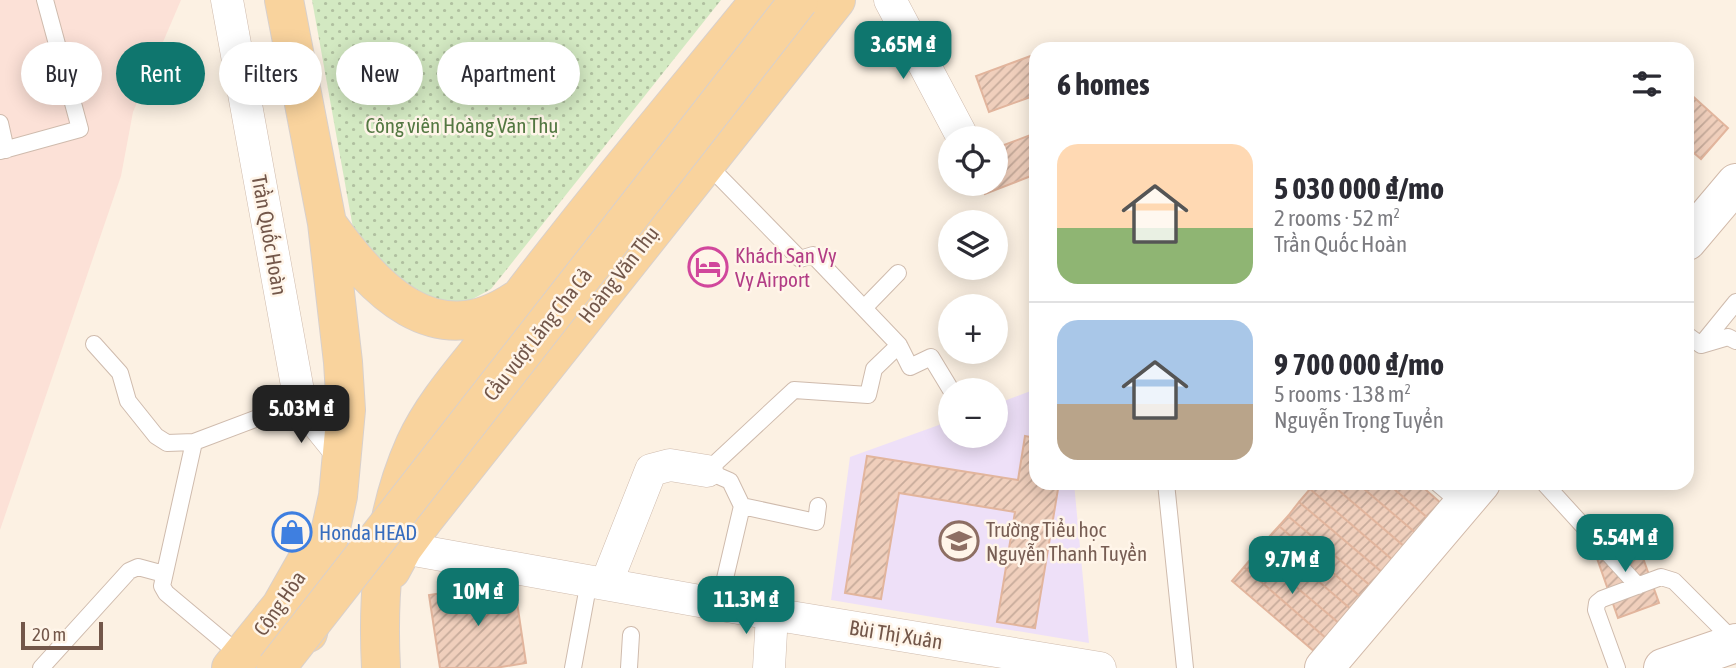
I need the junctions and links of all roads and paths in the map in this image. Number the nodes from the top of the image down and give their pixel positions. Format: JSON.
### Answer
{"nodes":[{"id":1,"x":45,"y":0,"type":"edge"},
{"id":2,"x":227,"y":0,"type":"edge"},
{"id":3,"x":284,"y":0,"type":"edge"},
{"id":4,"x":760,"y":0,"type":"edge"},
{"id":5,"x":799,"y":0,"type":"edge"},
{"id":6,"x":836,"y":0,"type":"edge"},
{"id":7,"x":890,"y":0,"type":"edge"},
{"id":8,"x":0,"y":123,"type":"edge"},
{"id":9,"x":957,"y":126,"type":"edge"},
{"id":10,"x":3,"y":151,"type":"edge"},
{"id":11,"x":706,"y":163,"type":"junction"},
{"id":12,"x":1736,"y":183,"type":"edge"},
{"id":13,"x":327,"y":223,"type":"junction"},
{"id":14,"x":1694,"y":233,"type":"edge"},
{"id":15,"x":898,"y":273,"type":"dead end"},
{"id":16,"x":519,"y":298,"type":"junction"},
{"id":17,"x":1736,"y":302,"type":"edge"},
{"id":18,"x":864,"y":308,"type":"junction"},
{"id":19,"x":1694,"y":340,"type":"edge"},
{"id":20,"x":1736,"y":341,"type":"edge"},
{"id":21,"x":94,"y":344,"type":"dead end"},
{"id":22,"x":900,"y":345,"type":"junction"},
{"id":23,"x":1701,"y":345,"type":"junction"},
{"id":24,"x":944,"y":378,"type":"edge"},
{"id":25,"x":300,"y":402,"type":"junction"},
{"id":26,"x":194,"y":442,"type":"junction"},
{"id":27,"x":343,"y":455,"type":"junction"},
{"id":28,"x":708,"y":471,"type":"junction"},
{"id":29,"x":1167,"y":490,"type":"edge"},
{"id":30,"x":1460,"y":490,"type":"edge"},
{"id":31,"x":1550,"y":490,"type":"edge"},
{"id":32,"x":338,"y":496,"type":"junction"},
{"id":33,"x":742,"y":506,"type":"junction"},
{"id":34,"x":818,"y":506,"type":"dead end"},
{"id":35,"x":402,"y":548,"type":"junction"},
{"id":36,"x":164,"y":573,"type":"junction"},
{"id":37,"x":598,"y":583,"type":"junction"},
{"id":38,"x":1638,"y":586,"type":"junction"},
{"id":39,"x":382,"y":587,"type":"junction"},
{"id":40,"x":719,"y":604,"type":"junction"},
{"id":41,"x":772,"y":614,"type":"junction"},
{"id":42,"x":631,"y":635,"type":"dead end"},
{"id":43,"x":1736,"y":643,"type":"edge"},
{"id":44,"x":249,"y":664,"type":"edge"},
{"id":45,"x":41,"y":668,"type":"edge"},
{"id":46,"x":300,"y":668,"type":"edge"},
{"id":47,"x":381,"y":668,"type":"edge"},
{"id":48,"x":573,"y":668,"type":"edge"},
{"id":49,"x":629,"y":668,"type":"edge"},
{"id":50,"x":769,"y":668,"type":"edge"},
{"id":51,"x":1100,"y":668,"type":"edge"},
{"id":52,"x":1185,"y":668,"type":"edge"},
{"id":53,"x":1324,"y":668,"type":"edge"},
{"id":54,"x":1617,"y":668,"type":"edge"},
{"id":55,"x":1663,"y":668,"type":"edge"}],
"edges":[{"from":1,"to":10,"type":"lane"},
{"from":2,"to":25,"type":"street","name":"Trần Quốc Hoàn"},
{"from":3,"to":13,"type":"main road"},
{"from":4,"to":16,"type":"main road","name":"Hoàng Văn Thụ"},
{"from":5,"to":44,"type":"main road","name":"Cầu vượt Lăng Cha Cả","bridge":true},
{"from":6,"to":11,"type":"main road","name":"Hoàng Văn Thụ"},
{"from":7,"to":9,"type":"street"},
{"from":8,"to":10,"type":"lane"},
{"from":11,"to":18,"type":"lane"},
{"from":11,"to":35,"type":"main road","name":"Hoàng Văn Thụ"},
{"from":12,"to":14,"type":"street"},
{"from":13,"to":16,"type":"main road"},
{"from":13,"to":27,"type":"main road"},
{"from":15,"to":18,"type":"lane"},
{"from":16,"to":39,"type":"main road","name":"Hoàng Văn Thụ"},
{"from":17,"to":23,"type":"lane"},
{"from":18,"to":22,"type":"lane"},
{"from":19,"to":23,"type":"lane"},
{"from":20,"to":23,"type":"lane"},
{"from":21,"to":26,"type":"lane"},
{"from":22,"to":24,"type":"lane"},
{"from":22,"to":28,"type":"lane"},
{"from":25,"to":26,"type":"lane"},
{"from":25,"to":27,"type":"street","name":"Trần Quốc Hoàn"},
{"from":26,"to":36,"type":"lane"},
{"from":27,"to":32,"type":"main road"},
{"from":28,"to":33,"type":"lane"},
{"from":28,"to":37,"type":"street"},
{"from":29,"to":52,"type":"lane"},
{"from":30,"to":53,"type":"street"},
{"from":31,"to":38,"type":"lane"},
{"from":32,"to":44,"type":"main road","name":"Cộng Hòa"},
{"from":32,"to":46,"type":"main road"},
{"from":33,"to":34,"type":"lane"},
{"from":33,"to":40,"type":"lane"},
{"from":35,"to":37,"type":"street","name":"Bùi Thị Xuân"},
{"from":35,"to":39,"type":"main road","name":"Hoàng Văn Thụ"},
{"from":36,"to":44,"type":"lane"},
{"from":36,"to":45,"type":"lane"},
{"from":37,"to":40,"type":"street","name":"Bùi Thị Xuân"},
{"from":37,"to":48,"type":"lane"},
{"from":38,"to":43,"type":"lane"},
{"from":38,"to":54,"type":"lane"},
{"from":39,"to":47,"type":"main road","name":"Hoàng Văn Thụ"},
{"from":40,"to":41,"type":"street","name":"Bùi Thị Xuân"},
{"from":41,"to":50,"type":"street"},
{"from":41,"to":51,"type":"street","name":"Bùi Thị Xuân"},
{"from":42,"to":49,"type":"lane"},
{"from":43,"to":55,"type":"street"}]}
